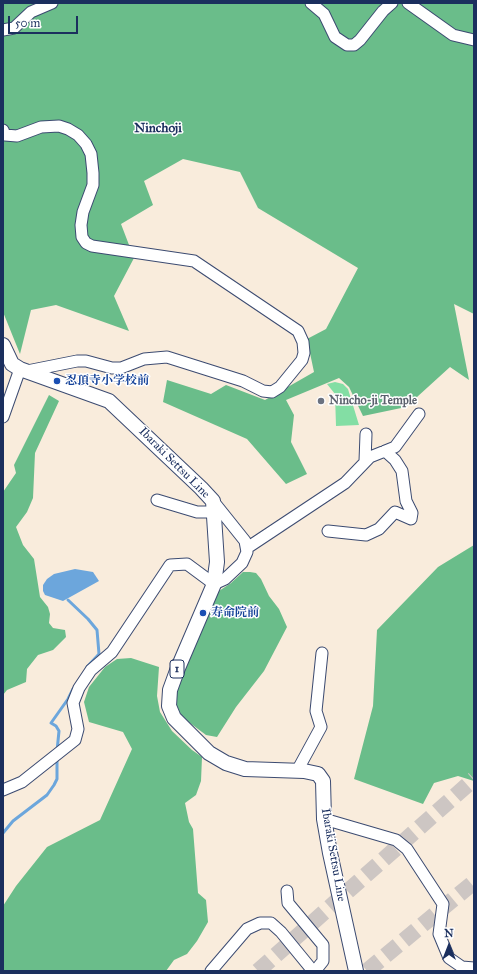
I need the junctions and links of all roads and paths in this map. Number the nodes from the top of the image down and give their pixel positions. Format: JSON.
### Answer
{"nodes":[{"id":1,"x":52,"y":3,"type":"edge"},
{"id":2,"x":311,"y":3,"type":"edge"},
{"id":3,"x":392,"y":3,"type":"edge"},
{"id":4,"x":408,"y":3,"type":"edge"},
{"id":5,"x":3,"y":30,"type":"edge"},
{"id":6,"x":474,"y":40,"type":"edge"},
{"id":7,"x":3,"y":130,"type":"edge"},
{"id":8,"x":3,"y":345,"type":"edge"},
{"id":9,"x":23,"y":370,"type":"junction"},
{"id":10,"x":419,"y":414,"type":"dead end"},
{"id":11,"x":3,"y":417,"type":"edge"},
{"id":12,"x":366,"y":434,"type":"dead end"},
{"id":13,"x":385,"y":451,"type":"junction"},
{"id":14,"x":365,"y":461,"type":"junction"},
{"id":15,"x":157,"y":500,"type":"dead end"},
{"id":16,"x":213,"y":507,"type":"junction"},
{"id":17,"x":328,"y":531,"type":"dead end"},
{"id":18,"x":247,"y":548,"type":"junction"},
{"id":19,"x":214,"y":584,"type":"junction"},
{"id":20,"x":322,"y":653,"type":"dead end"},
{"id":21,"x":297,"y":770,"type":"junction"},
{"id":22,"x":3,"y":790,"type":"edge"},
{"id":23,"x":324,"y":819,"type":"junction"},
{"id":24,"x":287,"y":890,"type":"dead end"},
{"id":25,"x":474,"y":968,"type":"edge"},
{"id":26,"x":211,"y":971,"type":"edge"},
{"id":27,"x":314,"y":971,"type":"edge"},
{"id":28,"x":356,"y":971,"type":"edge"}],
"edges":[{"from":1,"to":5,"type":"street"},
{"from":2,"to":3,"type":"street"},
{"from":4,"to":6,"type":"street"},
{"from":7,"to":9,"type":"street"},
{"from":8,"to":9,"type":"main road","name":"Ibaraki Settsu Line"},
{"from":9,"to":11,"type":"street"},
{"from":9,"to":16,"type":"main road","name":"Ibaraki Settsu Line"},
{"from":10,"to":13,"type":"street"},
{"from":12,"to":14,"type":"street"},
{"from":13,"to":14,"type":"street"},
{"from":13,"to":17,"type":"street"},
{"from":14,"to":18,"type":"street"},
{"from":15,"to":16,"type":"street"},
{"from":16,"to":18,"type":"street"},
{"from":16,"to":19,"type":"main road","name":"Ibaraki Settsu Line","number":"1"},
{"from":18,"to":19,"type":"street"},
{"from":19,"to":21,"type":"main road","name":"Ibaraki Settsu Line","number":"1"},
{"from":19,"to":22,"type":"street"},
{"from":20,"to":21,"type":"street"},
{"from":21,"to":23,"type":"main road","name":"Ibaraki Settsu Line","number":"1"},
{"from":23,"to":25,"type":"street"},
{"from":23,"to":28,"type":"main road","name":"Ibaraki Settsu Line","number":"1"},
{"from":24,"to":27,"type":"street"},
{"from":26,"to":27,"type":"street"}]}
